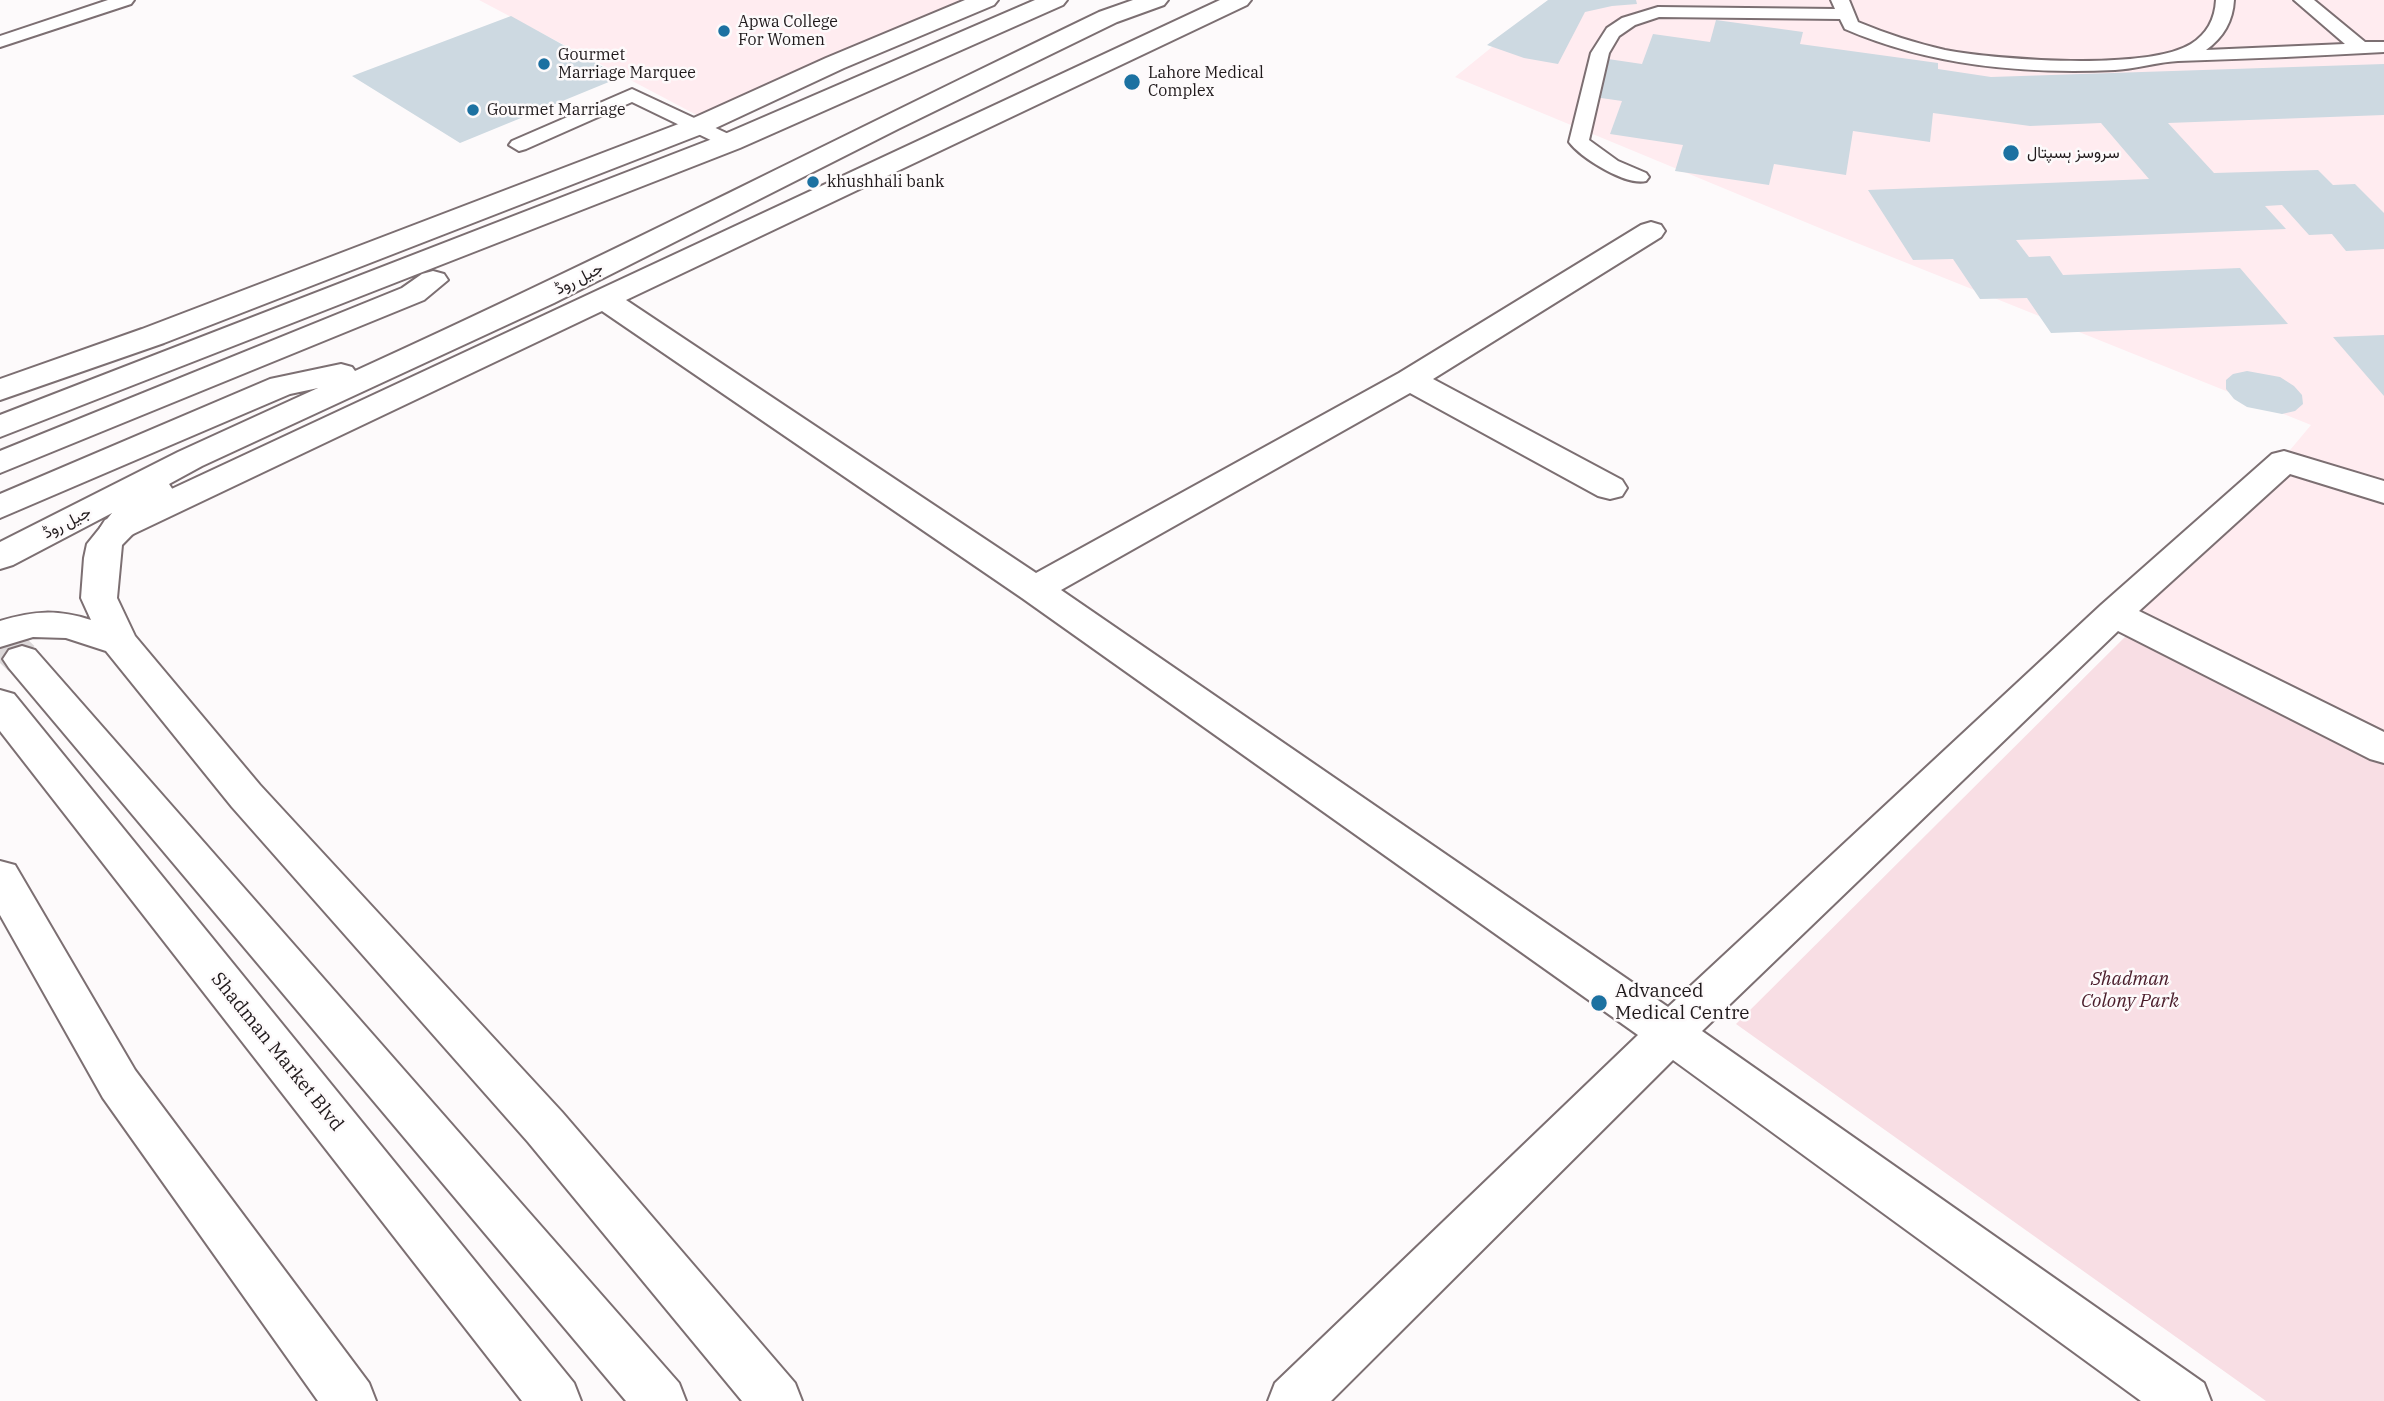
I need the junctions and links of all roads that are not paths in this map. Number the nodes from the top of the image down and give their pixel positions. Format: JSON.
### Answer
{"nodes":[{"id":1,"x":125,"y":0,"type":"edge"},
{"id":2,"x":986,"y":0,"type":"edge"},
{"id":3,"x":1055,"y":0,"type":"edge"},
{"id":4,"x":1156,"y":0,"type":"edge"},
{"id":5,"x":1239,"y":0,"type":"edge"},
{"id":6,"x":2225,"y":0,"type":"edge"},
{"id":7,"x":2303,"y":0,"type":"edge"},
{"id":8,"x":1842,"y":7,"type":"edge"},
{"id":9,"x":0,"y":42,"type":"edge"},
{"id":10,"x":2384,"y":47,"type":"edge"},
{"id":11,"x":2361,"y":48,"type":"junction"},
{"id":12,"x":2172,"y":57,"type":"junction"},
{"id":13,"x":698,"y":126,"type":"junction"},
{"id":14,"x":730,"y":142,"type":"junction"},
{"id":15,"x":519,"y":145,"type":"dead end"},
{"id":16,"x":1639,"y":177,"type":"dead end"},
{"id":17,"x":508,"y":228,"type":"junction"},
{"id":18,"x":1651,"y":231,"type":"dead end"},
{"id":19,"x":604,"y":299,"type":"junction"},
{"id":20,"x":401,"y":362,"type":"junction"},
{"id":21,"x":1410,"y":380,"type":"junction"},
{"id":22,"x":0,"y":390,"type":"edge"},
{"id":23,"x":0,"y":427,"type":"edge"},
{"id":24,"x":205,"y":453,"type":"junction"},
{"id":25,"x":0,"y":463,"type":"edge"},
{"id":26,"x":1609,"y":488,"type":"dead end"},
{"id":27,"x":2384,"y":492,"type":"edge"},
{"id":28,"x":0,"y":507,"type":"edge"},
{"id":29,"x":117,"y":528,"type":"junction"},
{"id":30,"x":0,"y":556,"type":"edge"},
{"id":31,"x":1035,"y":589,"type":"junction"},
{"id":32,"x":2114,"y":614,"type":"junction"},
{"id":33,"x":119,"y":642,"type":"junction"},
{"id":34,"x":11,"y":646,"type":"edge"},
{"id":35,"x":0,"y":704,"type":"edge"},
{"id":36,"x":2384,"y":749,"type":"edge"},
{"id":37,"x":0,"y":877,"type":"edge"},
{"id":38,"x":1670,"y":1033,"type":"junction"},
{"id":39,"x":350,"y":1401,"type":"edge"},
{"id":40,"x":555,"y":1401,"type":"edge"},
{"id":41,"x":660,"y":1401,"type":"edge"},
{"id":42,"x":776,"y":1401,"type":"edge"},
{"id":43,"x":1294,"y":1401,"type":"edge"},
{"id":44,"x":2185,"y":1401,"type":"edge"}],
"edges":[{"from":1,"to":9,"type":"lane"},
{"from":2,"to":13,"type":"main road"},
{"from":3,"to":14,"type":"main road"},
{"from":4,"to":20,"type":"main road","name":"جیل روڈ"},
{"from":5,"to":19,"type":"main road"},
{"from":6,"to":12,"type":"lane"},
{"from":7,"to":11,"type":"lane"},
{"from":8,"to":12,"type":"lane"},
{"from":8,"to":16,"type":"lane"},
{"from":10,"to":11,"type":"lane"},
{"from":11,"to":12,"type":"lane"},
{"from":13,"to":14,"type":"lane"},
{"from":13,"to":15,"type":"lane"},
{"from":13,"to":22,"type":"main road"},
{"from":14,"to":17,"type":"main road"},
{"from":17,"to":23,"type":"main road"},
{"from":17,"to":25,"type":"main road"},
{"from":18,"to":21,"type":"main road"},
{"from":19,"to":29,"type":"main road"},
{"from":19,"to":31,"type":"main road"},
{"from":20,"to":24,"type":"main road","name":"جیل روڈ"},
{"from":20,"to":28,"type":"main road"},
{"from":21,"to":26,"type":"main road"},
{"from":21,"to":31,"type":"main road"},
{"from":24,"to":29,"type":"main road"},
{"from":24,"to":30,"type":"main road","name":"جیل روڈ"},
{"from":27,"to":32,"type":"main road"},
{"from":29,"to":33,"type":"main road"},
{"from":31,"to":38,"type":"main road"},
{"from":32,"to":36,"type":"main road"},
{"from":32,"to":38,"type":"main road"},
{"from":33,"to":34,"type":"main road"},
{"from":33,"to":42,"type":"main road"},
{"from":34,"to":41,"type":"main road"},
{"from":35,"to":40,"type":"main road","name":"Shadman Market Blvd"},
{"from":37,"to":39,"type":"main road"},
{"from":38,"to":43,"type":"main road"},
{"from":38,"to":44,"type":"main road"}]}
